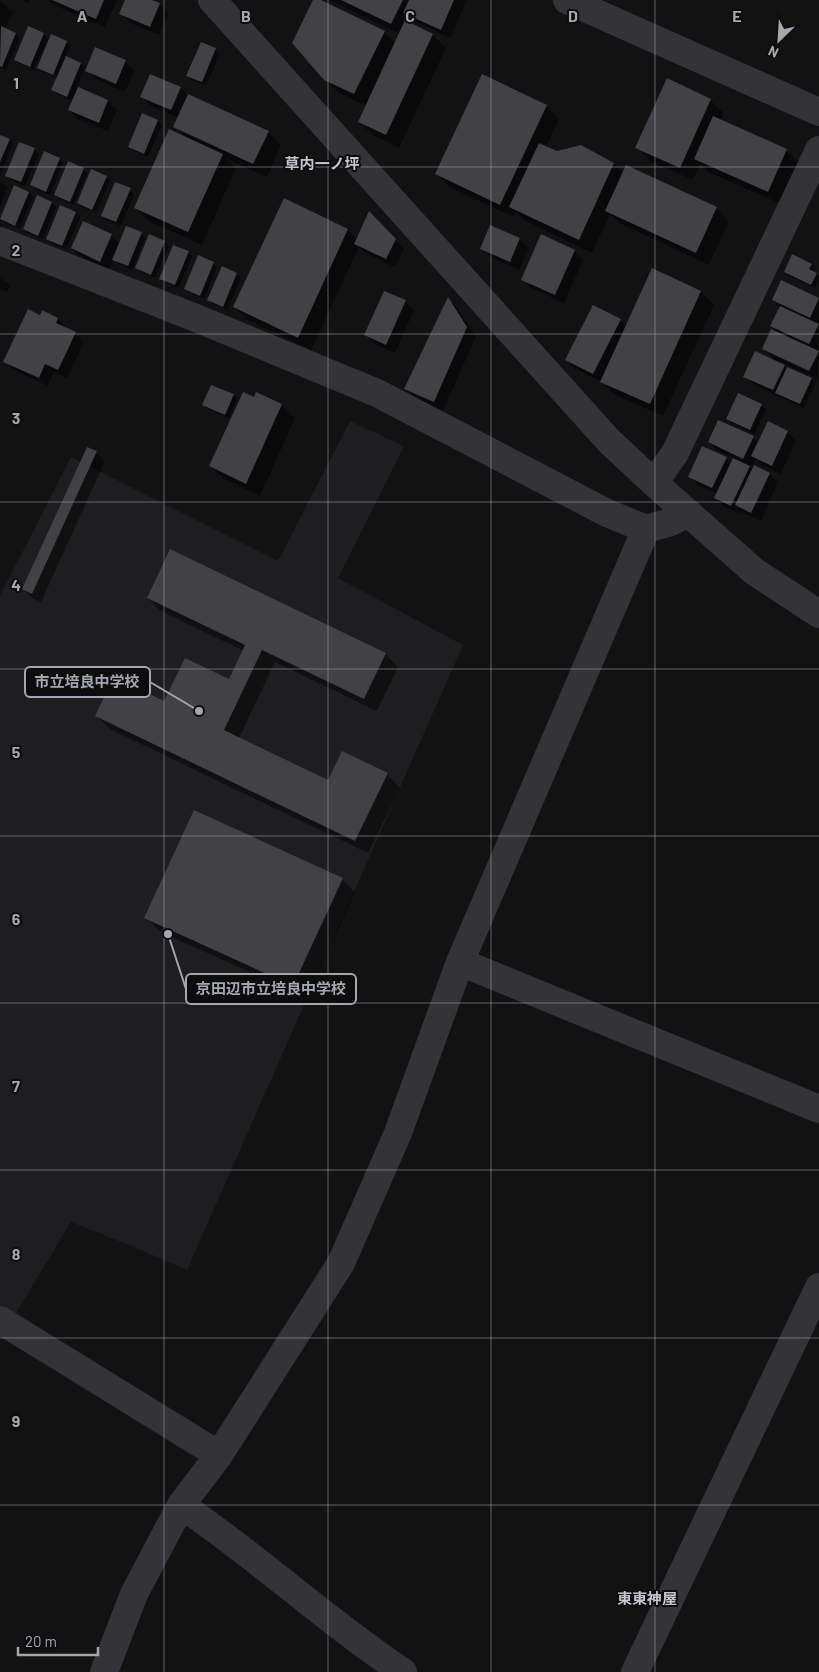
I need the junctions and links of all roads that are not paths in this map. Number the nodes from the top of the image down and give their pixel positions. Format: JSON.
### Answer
{"nodes":[{"id":1,"x":212,"y":0,"type":"edge"},
{"id":2,"x":567,"y":0,"type":"edge"},
{"id":3,"x":819,"y":112,"type":"edge"},
{"id":4,"x":819,"y":150,"type":"edge"},
{"id":5,"x":0,"y":241,"type":"edge"},
{"id":6,"x":654,"y":484,"type":"junction"},
{"id":7,"x":688,"y":513,"type":"junction"},
{"id":8,"x":646,"y":529,"type":"junction"},
{"id":9,"x":819,"y":614,"type":"edge"},
{"id":10,"x":460,"y":962,"type":"junction"},
{"id":11,"x":819,"y":1109,"type":"edge"},
{"id":12,"x":819,"y":1287,"type":"edge"},
{"id":13,"x":0,"y":1320,"type":"edge"},
{"id":14,"x":219,"y":1455,"type":"junction"},
{"id":15,"x":181,"y":1505,"type":"junction"},
{"id":16,"x":104,"y":1672,"type":"edge"},
{"id":17,"x":403,"y":1672,"type":"edge"},
{"id":18,"x":635,"y":1672,"type":"edge"}],
"edges":[{"from":1,"to":6,"type":"street"},
{"from":2,"to":3,"type":"street"},
{"from":4,"to":6,"type":"street"},
{"from":5,"to":8,"type":"street"},
{"from":6,"to":7,"type":"street"},
{"from":7,"to":8,"type":"street"},
{"from":7,"to":9,"type":"street"},
{"from":8,"to":10,"type":"street"},
{"from":10,"to":11,"type":"street"},
{"from":10,"to":14,"type":"street"},
{"from":12,"to":18,"type":"street"},
{"from":13,"to":14,"type":"street"},
{"from":14,"to":15,"type":"street"},
{"from":15,"to":16,"type":"street"},
{"from":15,"to":17,"type":"street"}]}
